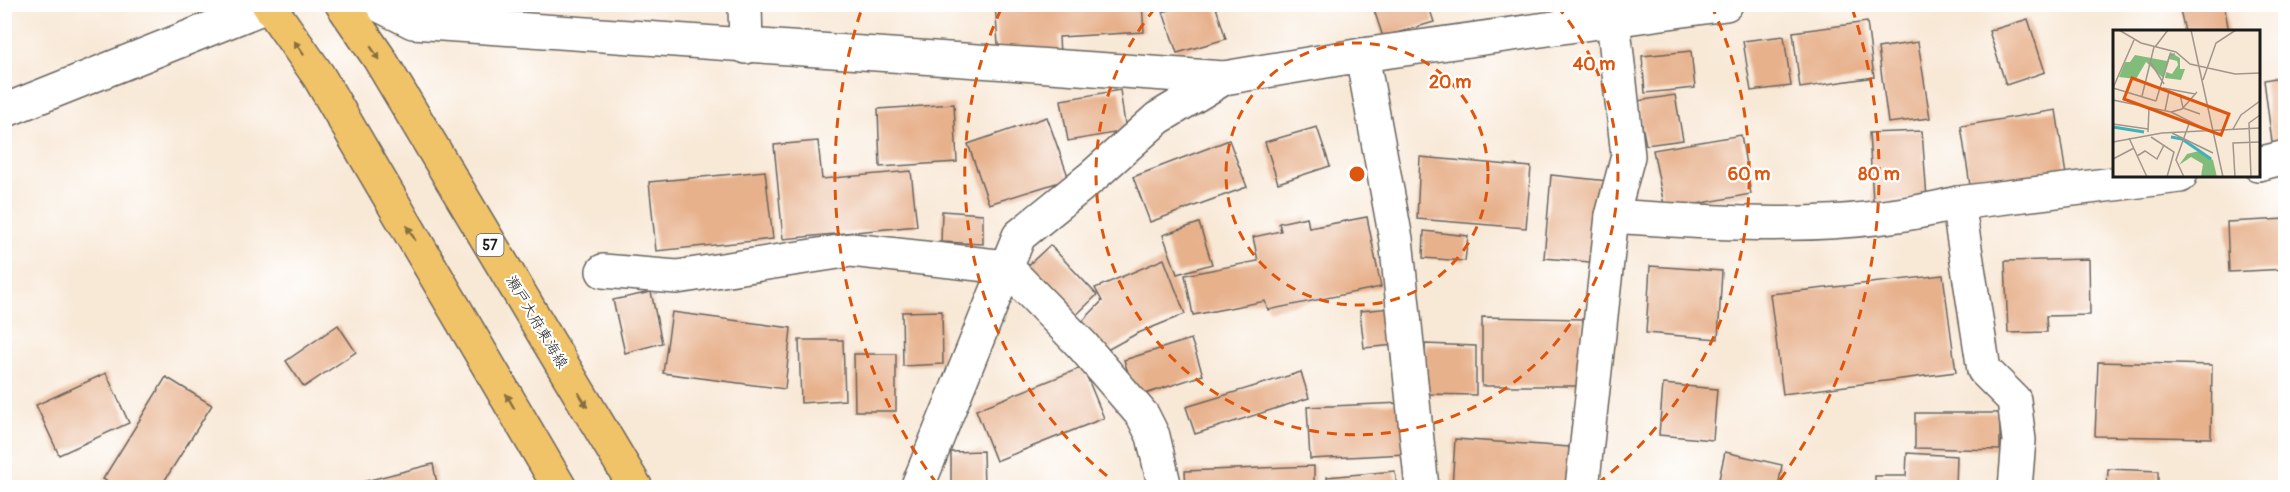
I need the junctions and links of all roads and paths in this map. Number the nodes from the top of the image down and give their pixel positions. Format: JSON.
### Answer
{"nodes":[{"id":1,"x":342,"y":4,"type":"edge"},
{"id":2,"x":376,"y":4,"type":"edge"},
{"id":3,"x":745,"y":4,"type":"edge"},
{"id":4,"x":270,"y":5,"type":"edge"},
{"id":5,"x":1713,"y":5,"type":"edge"},
{"id":6,"x":1613,"y":19,"type":"junction"},
{"id":7,"x":746,"y":46,"type":"junction"},
{"id":8,"x":1362,"y":55,"type":"junction"},
{"id":9,"x":1224,"y":78,"type":"junction"},
{"id":10,"x":4,"y":111,"type":"edge"},
{"id":11,"x":2286,"y":157,"type":"edge"},
{"id":12,"x":2260,"y":164,"type":"edge"},
{"id":13,"x":2172,"y":177,"type":"edge"},
{"id":14,"x":1958,"y":203,"type":"junction"},
{"id":15,"x":1612,"y":216,"type":"junction"},
{"id":16,"x":1006,"y":267,"type":"junction"},
{"id":17,"x":603,"y":271,"type":"dead end"},
{"id":18,"x":560,"y":488,"type":"edge"},
{"id":19,"x":636,"y":488,"type":"edge"},
{"id":20,"x":917,"y":488,"type":"edge"},
{"id":21,"x":1165,"y":488,"type":"edge"},
{"id":22,"x":1422,"y":488,"type":"edge"},
{"id":23,"x":1582,"y":488,"type":"edge"},
{"id":24,"x":2015,"y":488,"type":"edge"}],
"edges":[{"from":1,"to":19,"type":"main road","name":"瀬戸大府東海線","number":"57","one_way":true},
{"from":2,"to":7,"type":"street"},
{"from":3,"to":7,"type":"street"},
{"from":4,"to":10,"type":"street"},
{"from":18,"to":4,"type":"main road","one_way":true},
{"from":5,"to":6,"type":"street"},
{"from":6,"to":8,"type":"street"},
{"from":6,"to":15,"type":"street"},
{"from":7,"to":9,"type":"street"},
{"from":8,"to":9,"type":"street"},
{"from":8,"to":22,"type":"street"},
{"from":9,"to":16,"type":"street"},
{"from":11,"to":12,"type":"street"},
{"from":13,"to":14,"type":"street"},
{"from":14,"to":15,"type":"street"},
{"from":14,"to":24,"type":"street"},
{"from":15,"to":23,"type":"street"},
{"from":16,"to":17,"type":"street"},
{"from":16,"to":20,"type":"street"},
{"from":16,"to":21,"type":"street"}]}
